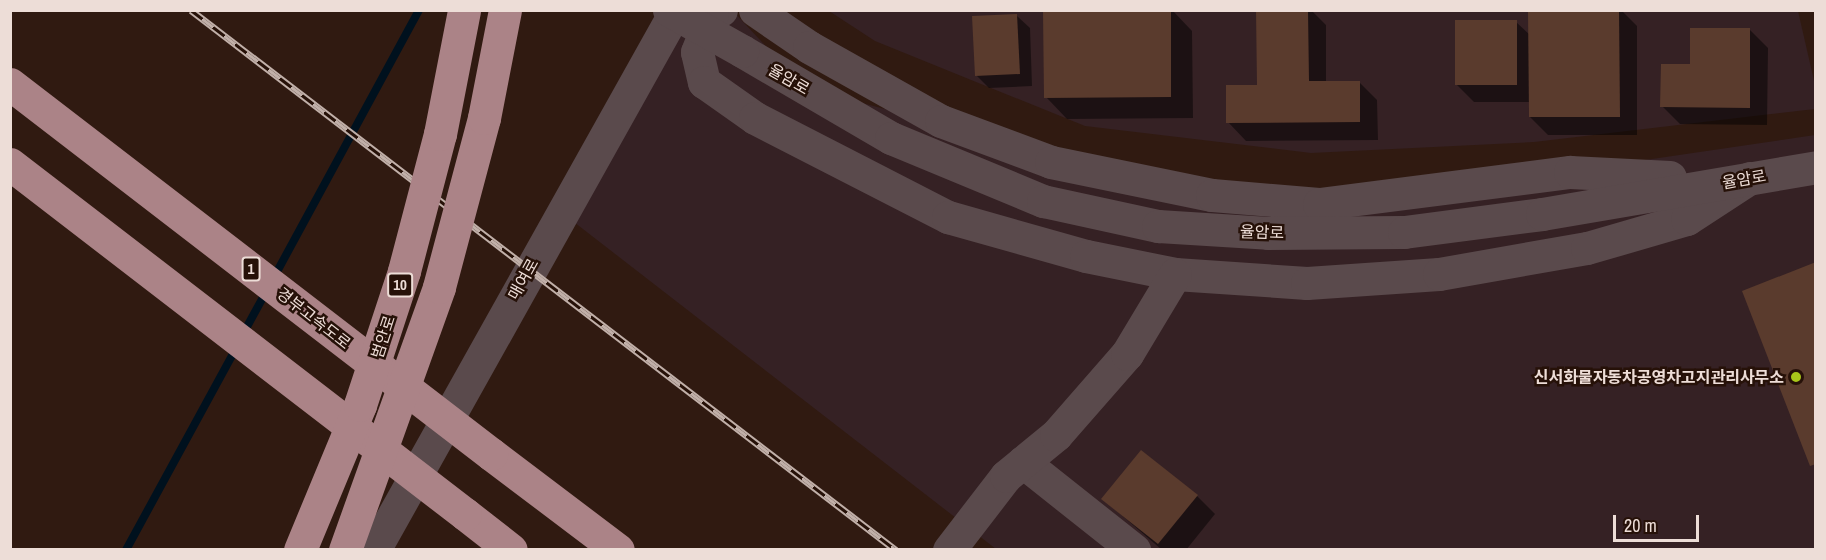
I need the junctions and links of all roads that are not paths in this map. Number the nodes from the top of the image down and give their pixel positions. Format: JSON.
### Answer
{"nodes":[{"id":1,"x":464,"y":10,"type":"edge"},
{"id":2,"x":505,"y":10,"type":"edge"},
{"id":3,"x":669,"y":10,"type":"edge"},
{"id":4,"x":676,"y":10,"type":"edge"},
{"id":5,"x":721,"y":10,"type":"edge"},
{"id":6,"x":755,"y":10,"type":"edge"},
{"id":7,"x":10,"y":84,"type":"edge"},
{"id":8,"x":10,"y":164,"type":"edge"},
{"id":9,"x":1815,"y":167,"type":"edge"},
{"id":10,"x":1750,"y":178,"type":"junction"},
{"id":11,"x":1174,"y":274,"type":"junction"},
{"id":12,"x":1023,"y":462,"type":"junction"},
{"id":13,"x":300,"y":549,"type":"edge"},
{"id":14,"x":345,"y":549,"type":"edge"},
{"id":15,"x":374,"y":549,"type":"edge"},
{"id":16,"x":511,"y":549,"type":"edge"},
{"id":17,"x":618,"y":549,"type":"edge"},
{"id":18,"x":949,"y":549,"type":"edge"},
{"id":19,"x":1134,"y":549,"type":"edge"}],
"edges":[{"from":1,"to":13,"type":"highway","name":"범안로","number":"10","bridge":true},
{"from":2,"to":14,"type":"highway","number":"10","bridge":true},
{"from":3,"to":10,"type":"street","name":"율암로","bridge":true},
{"from":4,"to":15,"type":"street","name":"매여로"},
{"from":5,"to":11,"type":"street"},
{"from":6,"to":10,"type":"street"},
{"from":7,"to":17,"type":"highway","name":"경부고속도로","number":"1","bridge":true},
{"from":8,"to":16,"type":"highway","bridge":true},
{"from":9,"to":10,"type":"street","name":"율암로"},
{"from":10,"to":11,"type":"street"},
{"from":11,"to":12,"type":"street"},
{"from":12,"to":18,"type":"street"},
{"from":12,"to":19,"type":"street"}]}
